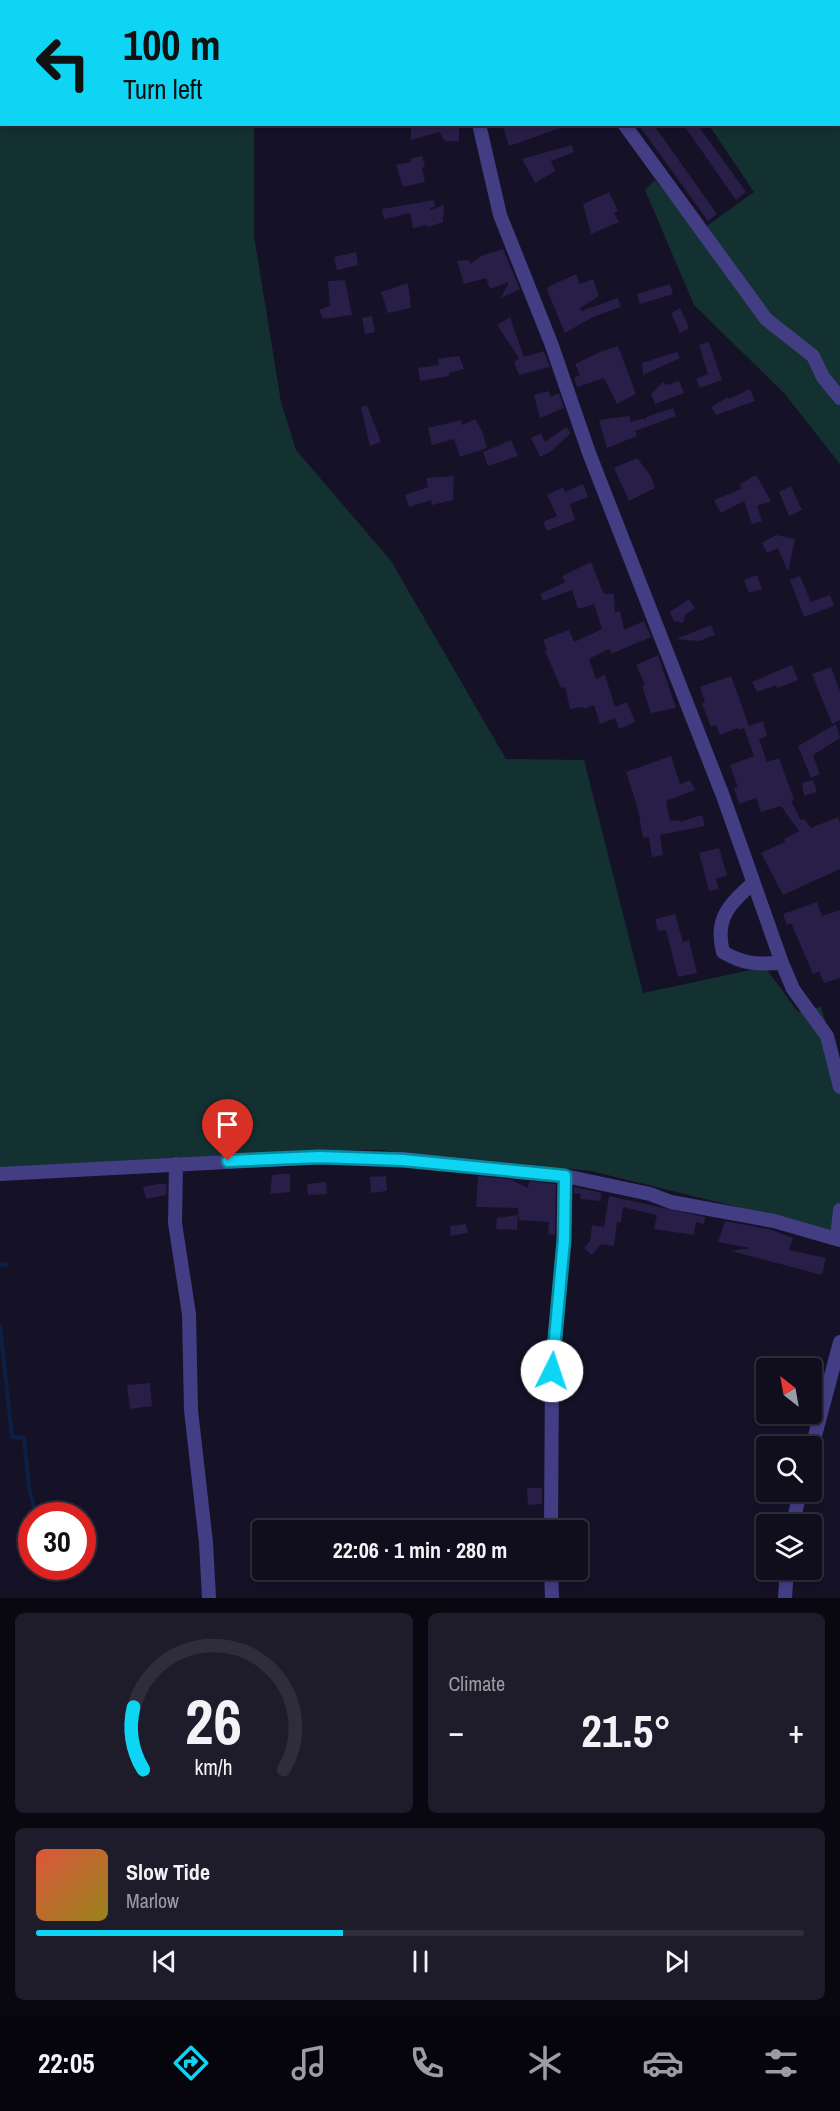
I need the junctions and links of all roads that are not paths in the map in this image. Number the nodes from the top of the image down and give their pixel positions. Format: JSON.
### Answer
{"nodes":[{"id":1,"x":479,"y":126,"type":"edge"},
{"id":2,"x":625,"y":126,"type":"edge"},
{"id":3,"x":840,"y":399,"type":"edge"},
{"id":4,"x":753,"y":883,"type":"junction"},
{"id":5,"x":782,"y":963,"type":"junction"},
{"id":6,"x":840,"y":1087,"type":"edge"},
{"id":7,"x":176,"y":1164,"type":"junction"},
{"id":8,"x":0,"y":1174,"type":"edge"},
{"id":9,"x":565,"y":1176,"type":"junction"},
{"id":10,"x":840,"y":1209,"type":"edge"},
{"id":11,"x":838,"y":1239,"type":"edge"},
{"id":12,"x":840,"y":1342,"type":"edge"},
{"id":13,"x":815,"y":1436,"type":"edge"},
{"id":14,"x":551,"y":1520,"type":"edge"},
{"id":15,"x":551,"y":1580,"type":"edge"},
{"id":16,"x":786,"y":1580,"type":"edge"},
{"id":17,"x":209,"y":1598,"type":"edge"},
{"id":18,"x":552,"y":1598,"type":"edge"},
{"id":19,"x":785,"y":1598,"type":"edge"}],
"edges":[{"from":1,"to":4,"type":"street"},
{"from":2,"to":3,"type":"street"},
{"from":4,"to":5,"type":"street"},
{"from":4,"to":5,"type":"street"},
{"from":5,"to":6,"type":"street"},
{"from":7,"to":8,"type":"street"},
{"from":7,"to":9,"type":"street"},
{"from":7,"to":17,"type":"street"},
{"from":9,"to":11,"type":"street"},
{"from":9,"to":14,"type":"street"},
{"from":10,"to":11,"type":"street"},
{"from":12,"to":13,"type":"street"},
{"from":15,"to":18,"type":"street"},
{"from":16,"to":19,"type":"street"}]}
